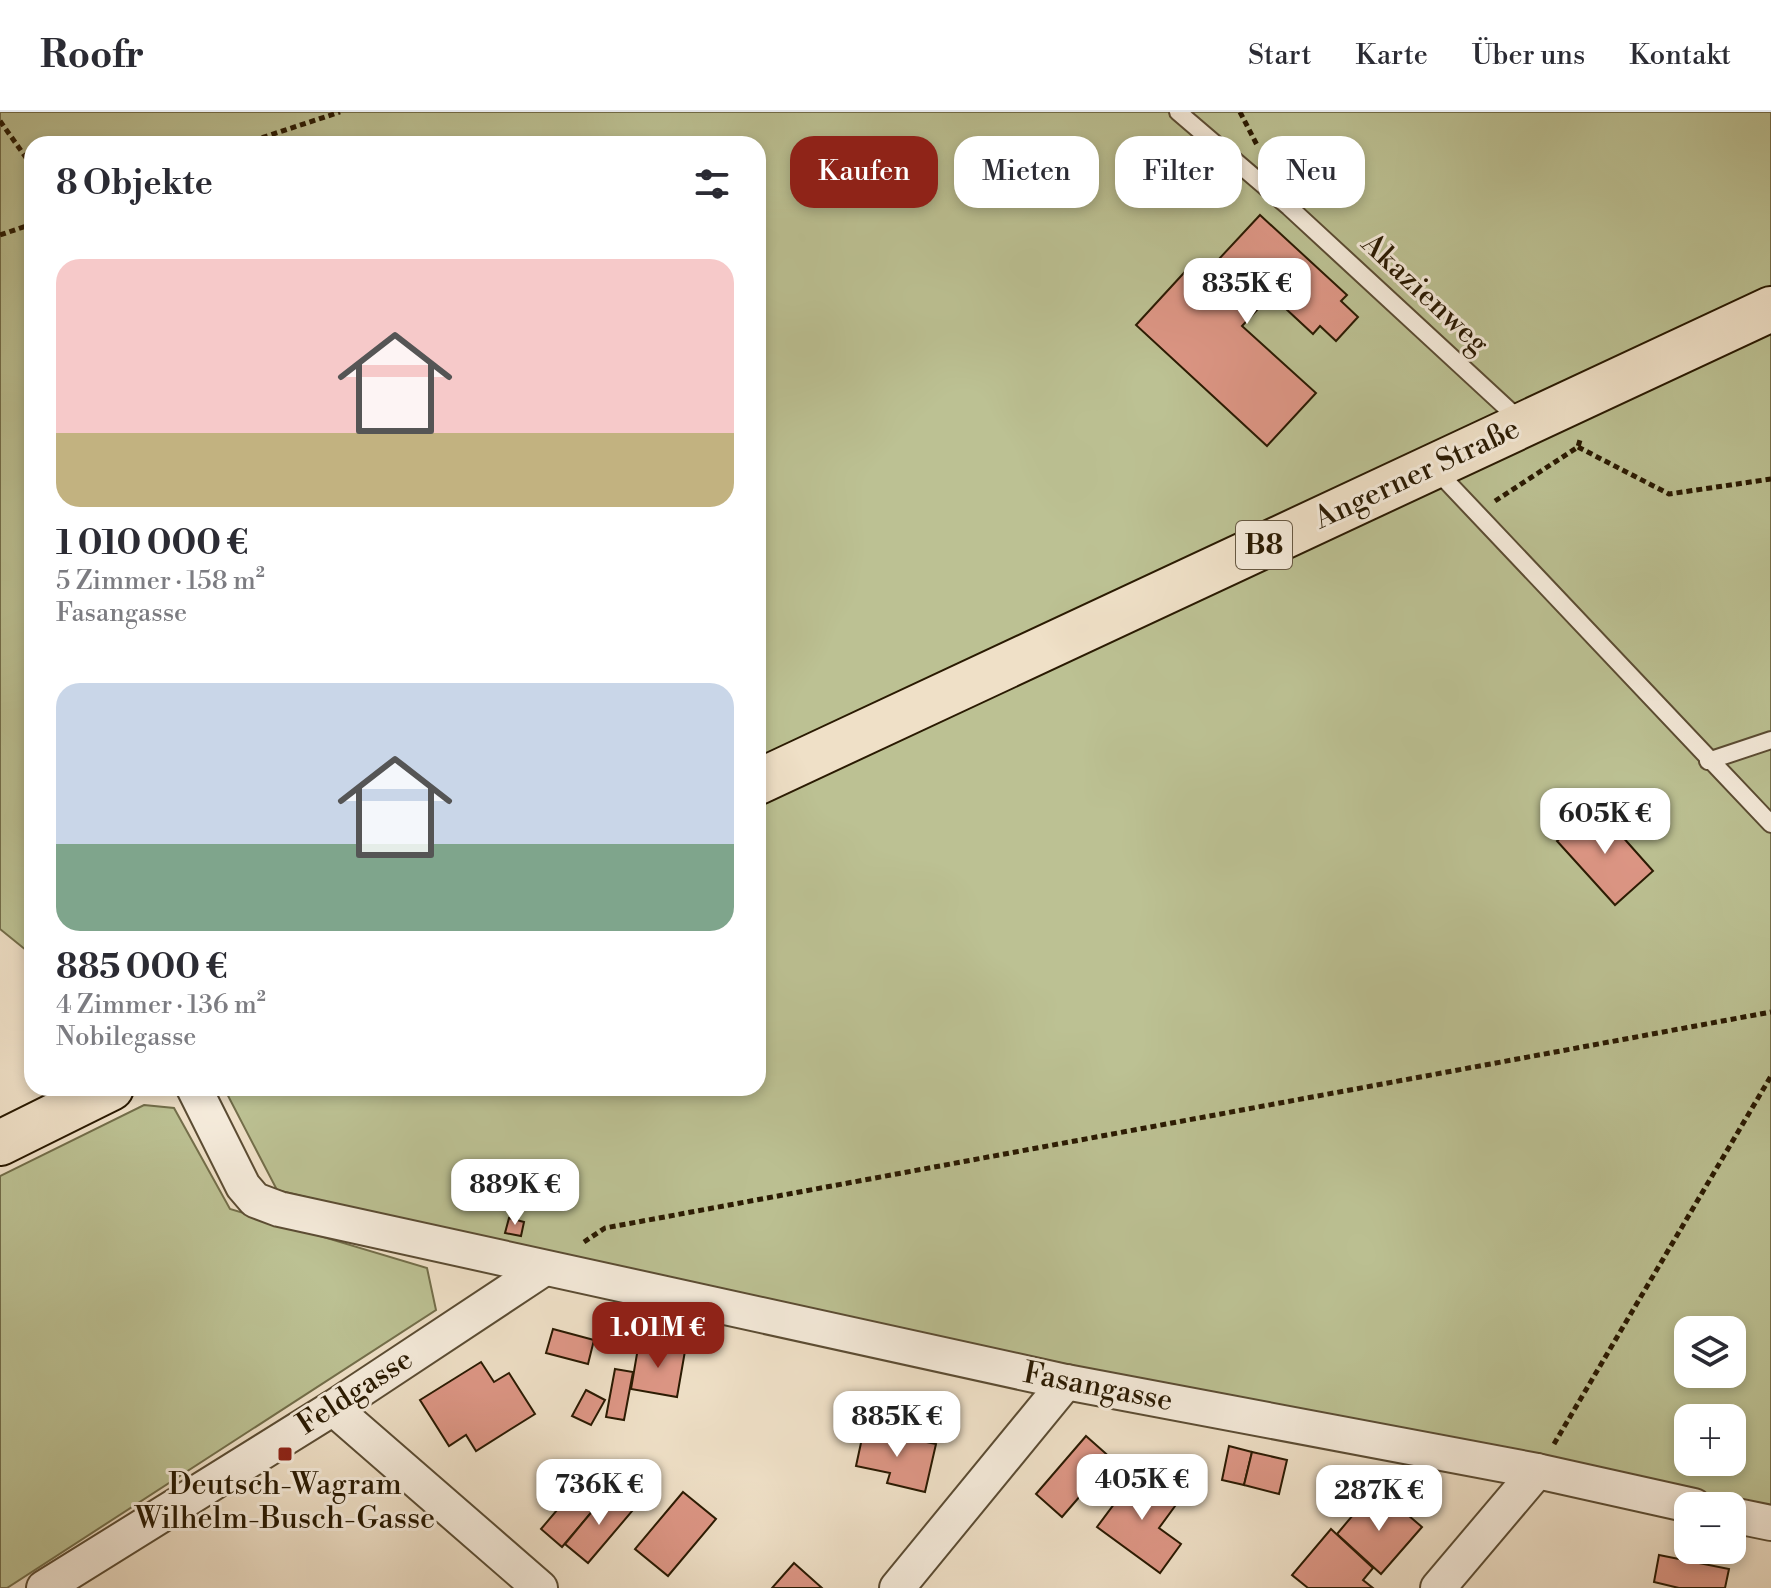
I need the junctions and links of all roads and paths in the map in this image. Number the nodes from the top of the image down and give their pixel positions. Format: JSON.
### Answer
{"nodes":[{"id":1,"x":340,"y":112,"type":"edge"},
{"id":2,"x":1178,"y":112,"type":"edge"},
{"id":3,"x":0,"y":121,"type":"edge"},
{"id":4,"x":267,"y":136,"type":"edge"},
{"id":5,"x":24,"y":155,"type":"edge"},
{"id":6,"x":24,"y":227,"type":"edge"},
{"id":7,"x":0,"y":235,"type":"edge"},
{"id":8,"x":1771,"y":309,"type":"edge"},
{"id":9,"x":1524,"y":424,"type":"junction"},
{"id":10,"x":1578,"y":447,"type":"dead end"},
{"id":11,"x":1433,"y":467,"type":"junction"},
{"id":12,"x":1771,"y":479,"type":"edge"},
{"id":13,"x":1771,"y":740,"type":"edge"},
{"id":14,"x":1708,"y":761,"type":"junction"},
{"id":15,"x":766,"y":778,"type":"edge"},
{"id":16,"x":1771,"y":824,"type":"edge"},
{"id":17,"x":1771,"y":1012,"type":"edge"},
{"id":18,"x":1771,"y":1076,"type":"edge"},
{"id":19,"x":95,"y":1096,"type":"edge"},
{"id":20,"x":198,"y":1096,"type":"edge"},
{"id":21,"x":0,"y":1143,"type":"edge"},
{"id":22,"x":543,"y":1269,"type":"junction"},
{"id":23,"x":1066,"y":1382,"type":"junction"},
{"id":24,"x":333,"y":1408,"type":"junction"},
{"id":25,"x":1538,"y":1457,"type":"junction"},
{"id":26,"x":1674,"y":1500,"type":"edge"},
{"id":27,"x":1746,"y":1518,"type":"edge"},
{"id":28,"x":1771,"y":1523,"type":"edge"},
{"id":29,"x":44,"y":1588,"type":"edge"},
{"id":30,"x":540,"y":1588,"type":"edge"},
{"id":31,"x":897,"y":1588,"type":"edge"},
{"id":32,"x":1438,"y":1588,"type":"edge"}],
"edges":[{"from":1,"to":4,"type":"path"},
{"from":2,"to":9,"type":"lane","name":"Akazienweg"},
{"from":3,"to":5,"type":"path"},
{"from":6,"to":7,"type":"path"},
{"from":8,"to":9,"type":"main road","name":"Angerner Straße","number":"B8"},
{"from":9,"to":11,"type":"main road","name":"Angerner Straße","number":"B8"},
{"from":10,"to":12,"type":"path"},
{"from":11,"to":14,"type":"lane"},
{"from":11,"to":15,"type":"main road","name":"Angerner Straße","number":"B8"},
{"from":13,"to":14,"type":"lane"},
{"from":14,"to":16,"type":"lane"},
{"from":17,"to":22,"type":"path"},
{"from":18,"to":25,"type":"path"},
{"from":19,"to":21,"type":"main road"},
{"from":20,"to":22,"type":"street","name":"Fasangasse"},
{"from":22,"to":23,"type":"street","name":"Fasangasse"},
{"from":22,"to":24,"type":"street","name":"Feldgasse"},
{"from":23,"to":25,"type":"street","name":"Fasangasse"},
{"from":23,"to":31,"type":"street"},
{"from":24,"to":29,"type":"street","name":"Feldgasse"},
{"from":24,"to":30,"type":"street"},
{"from":25,"to":26,"type":"street","name":"Fasangasse"},
{"from":25,"to":32,"type":"street"},
{"from":27,"to":28,"type":"street"}]}
